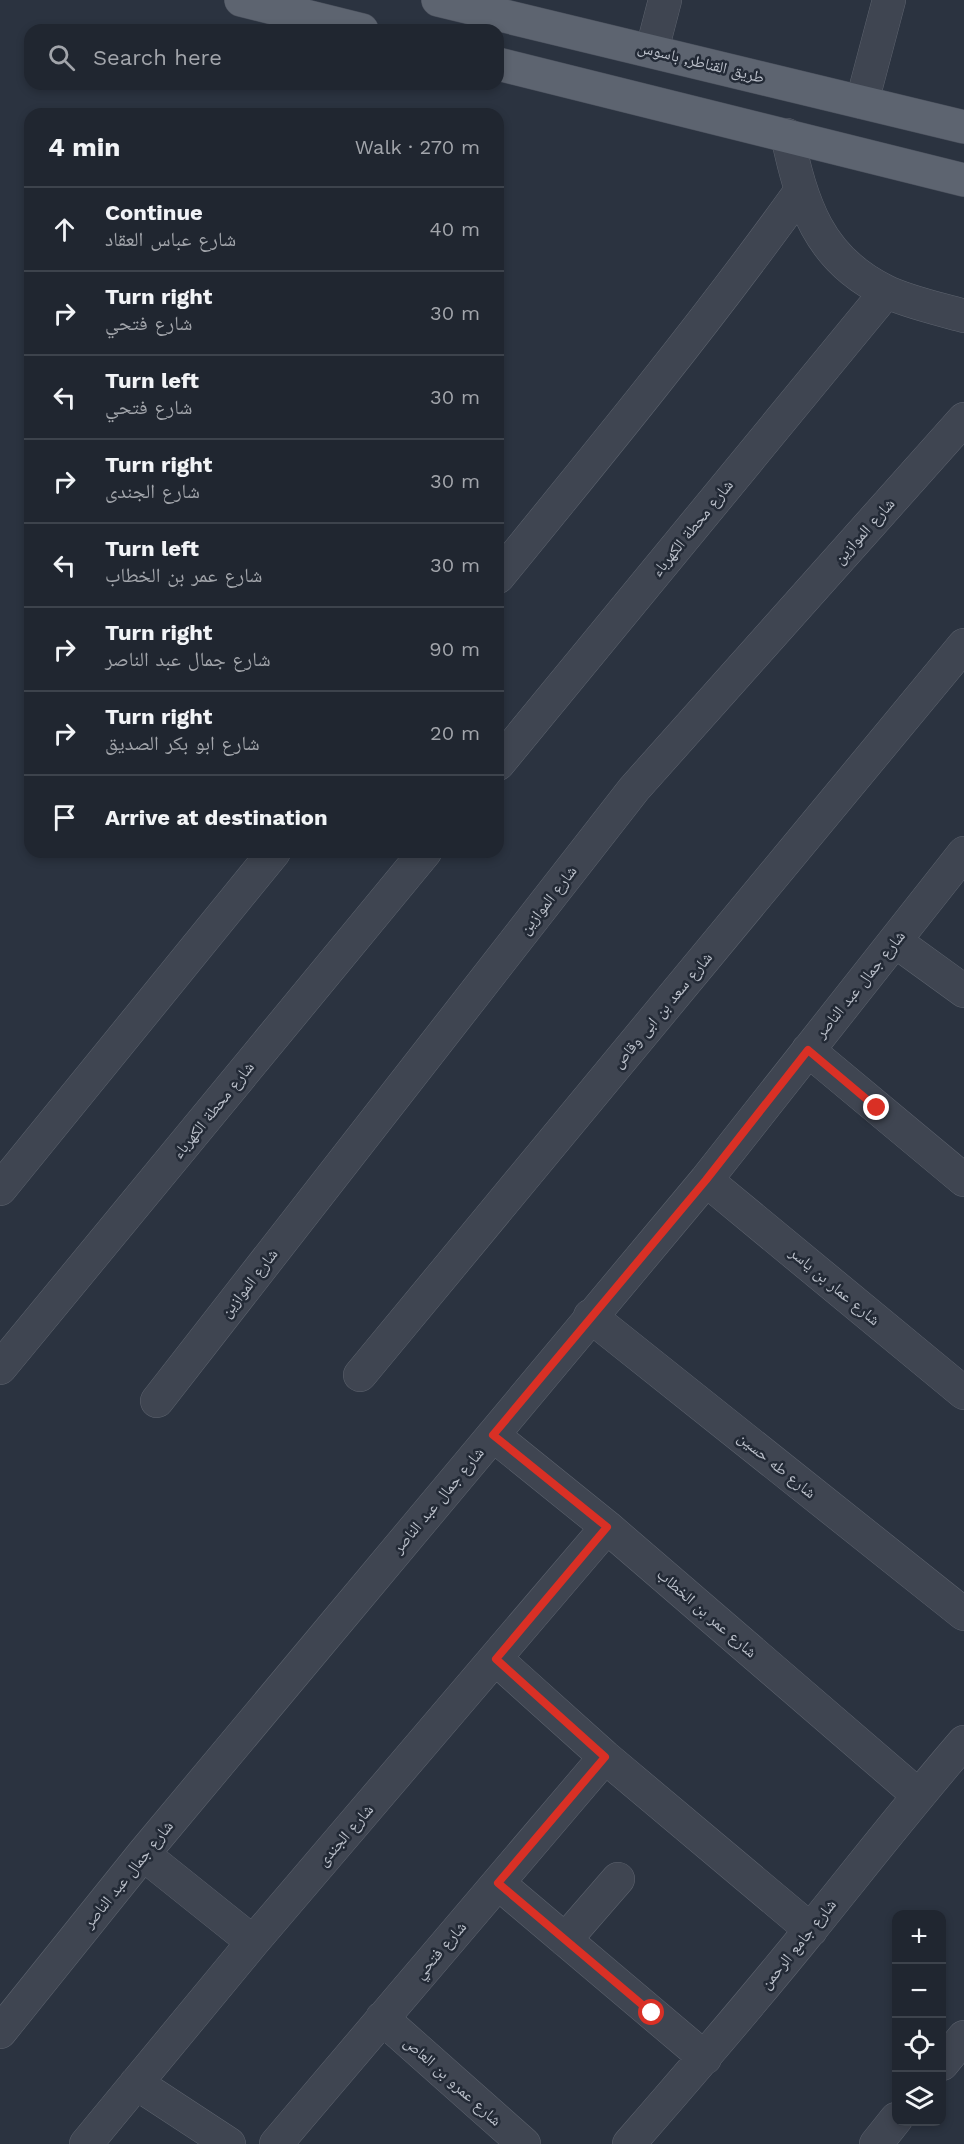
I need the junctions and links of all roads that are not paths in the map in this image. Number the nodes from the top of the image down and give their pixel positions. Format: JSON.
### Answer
{"nodes":[{"id":1,"x":241,"y":0,"type":"edge"},
{"id":2,"x":438,"y":0,"type":"edge"},
{"id":3,"x":665,"y":0,"type":"edge"},
{"id":4,"x":889,"y":0,"type":"edge"},
{"id":5,"x":521,"y":9,"type":"edge"},
{"id":6,"x":338,"y":24,"type":"edge"},
{"id":7,"x":652,"y":50,"type":"junction"},
{"id":8,"x":504,"y":65,"type":"edge"},
{"id":9,"x":862,"y":102,"type":"junction"},
{"id":10,"x":964,"y":127,"type":"edge"},
{"id":11,"x":787,"y":135,"type":"junction"},
{"id":12,"x":964,"y":180,"type":"edge"},
{"id":13,"x":800,"y":192,"type":"junction"},
{"id":14,"x":886,"y":292,"type":"junction"},
{"id":15,"x":964,"y":316,"type":"edge"},
{"id":16,"x":964,"y":419,"type":"edge"},
{"id":17,"x":504,"y":570,"type":"edge"},
{"id":18,"x":964,"y":645,"type":"edge"},
{"id":19,"x":504,"y":757,"type":"edge"},
{"id":20,"x":964,"y":854,"type":"edge"},
{"id":21,"x":269,"y":858,"type":"edge"},
{"id":22,"x":420,"y":858,"type":"edge"},
{"id":23,"x":895,"y":941,"type":"junction"},
{"id":24,"x":964,"y":991,"type":"edge"},
{"id":25,"x":808,"y":1050,"type":"junction"},
{"id":26,"x":706,"y":1180,"type":"junction"},
{"id":27,"x":964,"y":1180,"type":"edge"},
{"id":28,"x":0,"y":1189,"type":"edge"},
{"id":29,"x":590,"y":1316,"type":"junction"},
{"id":30,"x":0,"y":1368,"type":"edge"},
{"id":31,"x":360,"y":1375,"type":"dead end"},
{"id":32,"x":964,"y":1393,"type":"edge"},
{"id":33,"x":157,"y":1401,"type":"dead end"},
{"id":34,"x":493,"y":1435,"type":"junction"},
{"id":35,"x":607,"y":1527,"type":"junction"},
{"id":36,"x":964,"y":1614,"type":"edge"},
{"id":37,"x":496,"y":1659,"type":"junction"},
{"id":38,"x":964,"y":1742,"type":"edge"},
{"id":39,"x":605,"y":1757,"type":"junction"},
{"id":40,"x":918,"y":1795,"type":"junction"},
{"id":41,"x":144,"y":1854,"type":"junction"},
{"id":42,"x":618,"y":1879,"type":"dead end"},
{"id":43,"x":498,"y":1883,"type":"junction"},
{"id":44,"x":811,"y":1930,"type":"junction"},
{"id":45,"x":565,"y":1940,"type":"junction"},
{"id":46,"x":253,"y":1942,"type":"junction"},
{"id":47,"x":382,"y":2018,"type":"junction"},
{"id":48,"x":0,"y":2032,"type":"edge"},
{"id":49,"x":964,"y":2037,"type":"edge"},
{"id":50,"x":705,"y":2058,"type":"junction"},
{"id":51,"x":946,"y":2059,"type":"edge"},
{"id":52,"x":136,"y":2084,"type":"junction"},
{"id":53,"x":892,"y":2125,"type":"edge"},
{"id":54,"x":86,"y":2144,"type":"edge"},
{"id":55,"x":230,"y":2144,"type":"edge"},
{"id":56,"x":276,"y":2144,"type":"edge"},
{"id":57,"x":524,"y":2144,"type":"edge"},
{"id":58,"x":629,"y":2144,"type":"edge"},
{"id":59,"x":876,"y":2144,"type":"edge"}],
"edges":[{"from":1,"to":6,"type":"main road"},
{"from":2,"to":5,"type":"main road","name":"طريق القناطر, باسوس"},
{"from":3,"to":7,"type":"street"},
{"from":4,"to":9,"type":"street"},
{"from":5,"to":7,"type":"main road","name":"طريق القناطر, باسوس"},
{"from":7,"to":9,"type":"main road","name":"طريق القناطر, باسوس"},
{"from":8,"to":11,"type":"main road"},
{"from":9,"to":10,"type":"main road","name":"طريق القناطر, باسوس"},
{"from":11,"to":12,"type":"main road"},
{"from":11,"to":13,"type":"street"},
{"from":13,"to":14,"type":"street"},
{"from":13,"to":17,"type":"street"},
{"from":14,"to":15,"type":"street"},
{"from":14,"to":19,"type":"street","name":"شارع محطة الكهرباء"},
{"from":16,"to":33,"type":"street","name":"شارع الموازين"},
{"from":18,"to":31,"type":"street","name":"شارع سعد بن ابى وقاص"},
{"from":20,"to":23,"type":"street","name":"شارع جمال عبد الناصر"},
{"from":21,"to":28,"type":"street"},
{"from":22,"to":30,"type":"street","name":"شارع محطة الكهرباء"},
{"from":23,"to":24,"type":"street"},
{"from":23,"to":25,"type":"street","name":"شارع جمال عبد الناصر"},
{"from":25,"to":26,"type":"street","name":"شارع جمال عبد الناصر"},
{"from":25,"to":27,"type":"street"},
{"from":26,"to":29,"type":"street","name":"شارع جمال عبد الناصر"},
{"from":26,"to":32,"type":"street","name":"شارع عمار بن ياسر"},
{"from":29,"to":34,"type":"street","name":"شارع جمال عبد الناصر"},
{"from":29,"to":36,"type":"street","name":"شارع طه حسين"},
{"from":34,"to":35,"type":"street","name":"شارع عمر بن الخطاب"},
{"from":34,"to":41,"type":"street","name":"شارع جمال عبد الناصر"},
{"from":35,"to":37,"type":"street","name":"شارع الجندى"},
{"from":35,"to":40,"type":"street","name":"شارع عمر بن الخطاب"},
{"from":37,"to":39,"type":"street"},
{"from":37,"to":46,"type":"street","name":"شارع الجندى"},
{"from":38,"to":40,"type":"street","name":"شارع جامع الرحمن"},
{"from":39,"to":43,"type":"street","name":"شارع فتحي"},
{"from":39,"to":44,"type":"street"},
{"from":40,"to":44,"type":"street","name":"شارع جامع الرحمن"},
{"from":41,"to":46,"type":"street"},
{"from":41,"to":48,"type":"street","name":"شارع جمال عبد الناصر"},
{"from":42,"to":45,"type":"street"},
{"from":43,"to":45,"type":"street"},
{"from":43,"to":47,"type":"street","name":"شارع فتحي"},
{"from":44,"to":50,"type":"street","name":"شارع جامع الرحمن"},
{"from":45,"to":50,"type":"street"},
{"from":46,"to":52,"type":"street","name":"شارع الجندى"},
{"from":47,"to":56,"type":"street","name":"شارع فتحي"},
{"from":47,"to":57,"type":"street","name":"شارع عمرو بن العاص"},
{"from":49,"to":51,"type":"street"},
{"from":50,"to":58,"type":"street","name":"شارع جامع الرحمن"},
{"from":52,"to":54,"type":"street","name":"شارع الجندى"},
{"from":52,"to":55,"type":"street"},
{"from":53,"to":59,"type":"street"}]}
